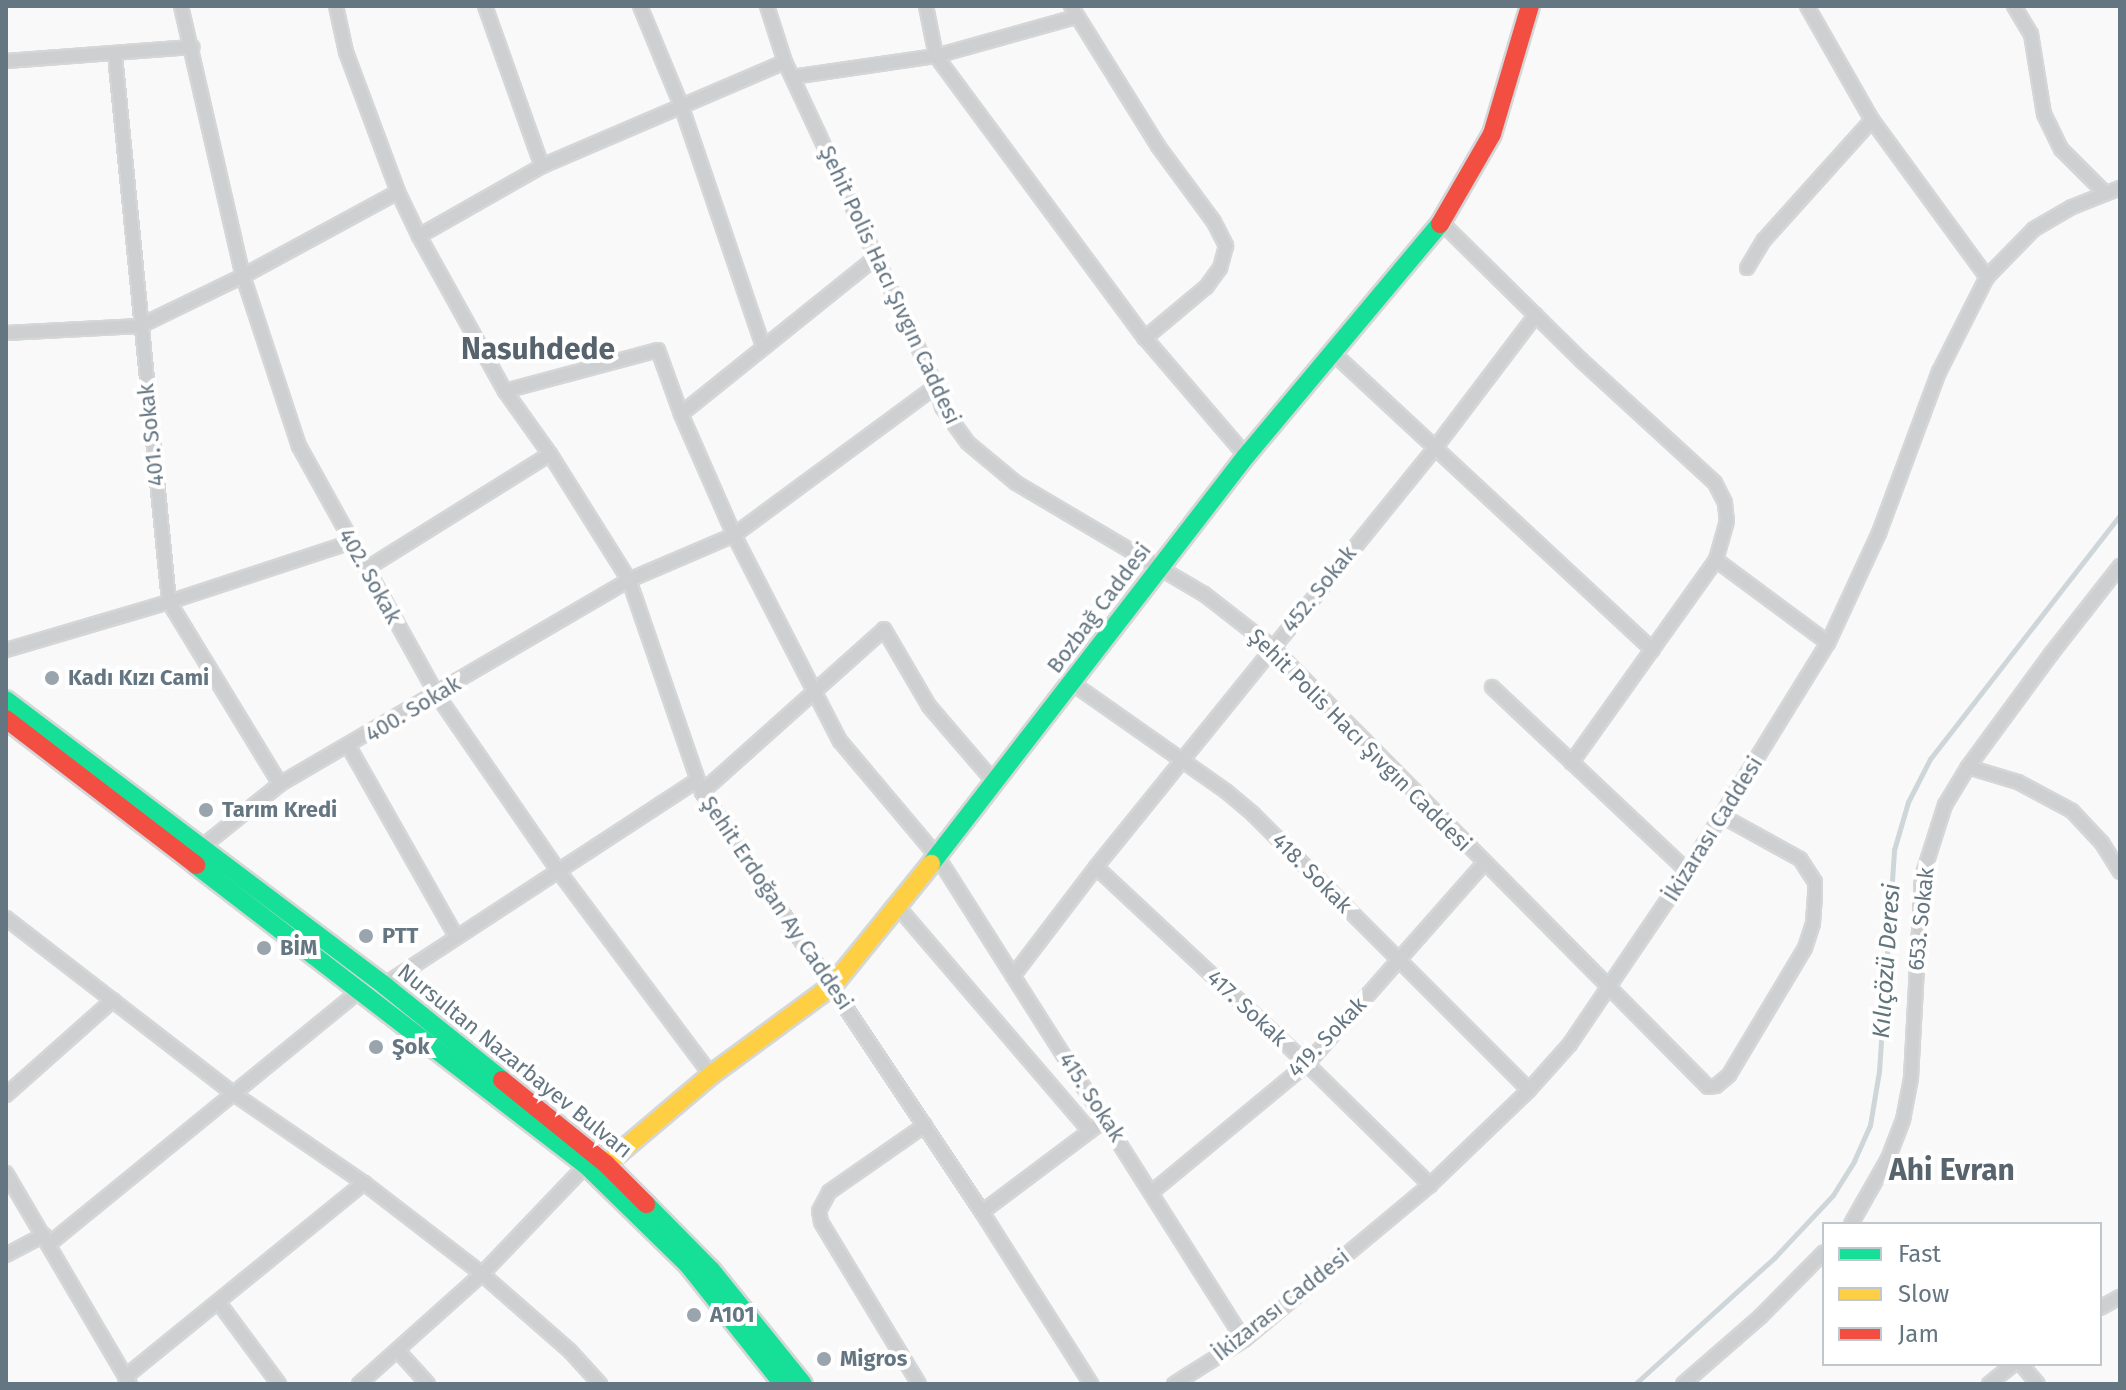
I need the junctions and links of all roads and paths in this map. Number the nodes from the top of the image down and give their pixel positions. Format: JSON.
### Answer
{"nodes":[{"id":1,"x":181,"y":6,"type":"edge"},
{"id":2,"x":336,"y":6,"type":"edge"},
{"id":3,"x":485,"y":6,"type":"edge"},
{"id":4,"x":640,"y":6,"type":"edge"},
{"id":5,"x":767,"y":6,"type":"edge"},
{"id":6,"x":926,"y":6,"type":"edge"},
{"id":7,"x":1530,"y":6,"type":"edge"},
{"id":8,"x":1807,"y":6,"type":"edge"},
{"id":9,"x":2014,"y":6,"type":"edge"},
{"id":10,"x":1074,"y":12,"type":"edge"},
{"id":11,"x":192,"y":47,"type":"junction"},
{"id":12,"x":115,"y":55,"type":"junction"},
{"id":13,"x":936,"y":56,"type":"junction"},
{"id":14,"x":6,"y":61,"type":"edge"},
{"id":15,"x":785,"y":62,"type":"junction"},
{"id":16,"x":792,"y":77,"type":"junction"},
{"id":17,"x":681,"y":105,"type":"junction"},
{"id":18,"x":1872,"y":120,"type":"junction"},
{"id":19,"x":542,"y":166,"type":"junction"},
{"id":20,"x":2120,"y":188,"type":"edge"},
{"id":21,"x":398,"y":192,"type":"junction"},
{"id":22,"x":2105,"y":193,"type":"junction"},
{"id":23,"x":1441,"y":222,"type":"junction"},
{"id":24,"x":419,"y":236,"type":"junction"},
{"id":25,"x":875,"y":258,"type":"junction"},
{"id":26,"x":1747,"y":268,"type":"dead end"},
{"id":27,"x":243,"y":276,"type":"junction"},
{"id":28,"x":1987,"y":277,"type":"junction"},
{"id":29,"x":1536,"y":315,"type":"junction"},
{"id":30,"x":140,"y":326,"type":"junction"},
{"id":31,"x":6,"y":333,"type":"edge"},
{"id":32,"x":1145,"y":338,"type":"junction"},
{"id":33,"x":763,"y":346,"type":"junction"},
{"id":34,"x":1331,"y":351,"type":"junction"},
{"id":35,"x":936,"y":386,"type":"junction"},
{"id":36,"x":505,"y":391,"type":"junction"},
{"id":37,"x":681,"y":414,"type":"junction"},
{"id":38,"x":1435,"y":448,"type":"junction"},
{"id":39,"x":550,"y":454,"type":"junction"},
{"id":40,"x":1246,"y":456,"type":"junction"},
{"id":41,"x":734,"y":535,"type":"junction"},
{"id":42,"x":351,"y":542,"type":"junction"},
{"id":43,"x":1716,"y":560,"type":"junction"},
{"id":44,"x":2120,"y":566,"type":"edge"},
{"id":45,"x":1160,"y":568,"type":"junction"},
{"id":46,"x":366,"y":569,"type":"junction"},
{"id":47,"x":629,"y":580,"type":"junction"},
{"id":48,"x":169,"y":602,"type":"junction"},
{"id":49,"x":1828,"y":643,"type":"junction"},
{"id":50,"x":1272,"y":647,"type":"junction"},
{"id":51,"x":6,"y":650,"type":"edge"},
{"id":52,"x":1653,"y":650,"type":"junction"},
{"id":53,"x":1072,"y":683,"type":"junction"},
{"id":54,"x":1492,"y":687,"type":"dead end"},
{"id":55,"x":814,"y":692,"type":"junction"},
{"id":56,"x":437,"y":695,"type":"junction"},
{"id":57,"x":6,"y":700,"type":"edge"},
{"id":58,"x":6,"y":719,"type":"edge"},
{"id":59,"x":349,"y":747,"type":"junction"},
{"id":60,"x":1183,"y":762,"type":"junction"},
{"id":61,"x":1571,"y":763,"type":"junction"},
{"id":62,"x":1968,"y":767,"type":"junction"},
{"id":63,"x":995,"y":783,"type":"junction"},
{"id":64,"x":280,"y":784,"type":"junction"},
{"id":65,"x":700,"y":786,"type":"junction"},
{"id":66,"x":1722,"y":816,"type":"junction"},
{"id":67,"x":203,"y":846,"type":"junction"},
{"id":68,"x":937,"y":856,"type":"junction"},
{"id":69,"x":1484,"y":863,"type":"junction"},
{"id":70,"x":1096,"y":867,"type":"junction"},
{"id":71,"x":557,"y":869,"type":"junction"},
{"id":72,"x":1687,"y":871,"type":"junction"},
{"id":73,"x":2120,"y":872,"type":"edge"},
{"id":74,"x":898,"y":907,"type":"junction"},
{"id":75,"x":6,"y":918,"type":"edge"},
{"id":76,"x":456,"y":936,"type":"junction"},
{"id":77,"x":1400,"y":959,"type":"junction"},
{"id":78,"x":1013,"y":976,"type":"junction"},
{"id":79,"x":384,"y":985,"type":"junction"},
{"id":80,"x":833,"y":985,"type":"junction"},
{"id":81,"x":362,"y":989,"type":"junction"},
{"id":82,"x":1609,"y":991,"type":"junction"},
{"id":83,"x":113,"y":1000,"type":"junction"},
{"id":84,"x":1307,"y":1064,"type":"junction"},
{"id":85,"x":711,"y":1075,"type":"junction"},
{"id":86,"x":1529,"y":1090,"type":"junction"},
{"id":87,"x":234,"y":1094,"type":"junction"},
{"id":88,"x":6,"y":1095,"type":"edge"},
{"id":89,"x":1106,"y":1119,"type":"junction"},
{"id":90,"x":925,"y":1125,"type":"junction"},
{"id":91,"x":1090,"y":1131,"type":"junction"},
{"id":92,"x":606,"y":1164,"type":"junction"},
{"id":93,"x":586,"y":1165,"type":"junction"},
{"id":94,"x":6,"y":1173,"type":"edge"},
{"id":95,"x":364,"y":1183,"type":"junction"},
{"id":96,"x":1430,"y":1185,"type":"junction"},
{"id":97,"x":1152,"y":1192,"type":"junction"},
{"id":98,"x":982,"y":1212,"type":"junction"},
{"id":99,"x":1852,"y":1222,"type":"edge"},
{"id":100,"x":46,"y":1239,"type":"junction"},
{"id":101,"x":1822,"y":1254,"type":"edge"},
{"id":102,"x":6,"y":1255,"type":"edge"},
{"id":103,"x":482,"y":1274,"type":"junction"},
{"id":104,"x":2120,"y":1297,"type":"edge"},
{"id":105,"x":219,"y":1303,"type":"junction"},
{"id":106,"x":2102,"y":1307,"type":"edge"},
{"id":107,"x":1244,"y":1340,"type":"junction"},
{"id":108,"x":399,"y":1352,"type":"junction"},
{"id":109,"x":2012,"y":1366,"type":"edge"},
{"id":110,"x":2023,"y":1366,"type":"edge"},
{"id":111,"x":127,"y":1380,"type":"edge"},
{"id":112,"x":1994,"y":1380,"type":"edge"},
{"id":113,"x":279,"y":1384,"type":"edge"},
{"id":114,"x":359,"y":1384,"type":"edge"},
{"id":115,"x":428,"y":1384,"type":"edge"},
{"id":116,"x":600,"y":1384,"type":"edge"},
{"id":117,"x":783,"y":1384,"type":"edge"},
{"id":118,"x":803,"y":1384,"type":"edge"},
{"id":119,"x":919,"y":1384,"type":"edge"},
{"id":120,"x":1091,"y":1384,"type":"edge"},
{"id":121,"x":1174,"y":1384,"type":"edge"},
{"id":122,"x":1683,"y":1384,"type":"edge"},
{"id":123,"x":2038,"y":1384,"type":"edge"}],
"edges":[{"from":1,"to":11,"type":"street","name":"402. Sokak"},
{"from":2,"to":21,"type":"street","name":"Şehit Erdoğan Ay Caddesi"},
{"from":3,"to":19,"type":"street"},
{"from":4,"to":17,"type":"street"},
{"from":5,"to":15,"type":"street","name":"Şehit Polis Hacı Şıvgın Caddesi"},
{"from":6,"to":13,"type":"street"},
{"from":7,"to":23,"type":"main road","name":"Bozbağ Caddesi"},
{"from":8,"to":18,"type":"street"},
{"from":9,"to":22,"type":"street"},
{"from":10,"to":13,"type":"street"},
{"from":10,"to":32,"type":"street"},
{"from":11,"to":12,"type":"street"},
{"from":11,"to":27,"type":"street","name":"402. Sokak"},
{"from":12,"to":14,"type":"street"},
{"from":12,"to":30,"type":"street","name":"401. Sokak"},
{"from":13,"to":16,"type":"street"},
{"from":13,"to":32,"type":"street"},
{"from":15,"to":16,"type":"street","name":"Şehit Polis Hacı Şıvgın Caddesi"},
{"from":15,"to":17,"type":"street"},
{"from":16,"to":25,"type":"street","name":"Şehit Polis Hacı Şıvgın Caddesi"},
{"from":17,"to":19,"type":"street"},
{"from":17,"to":33,"type":"street"},
{"from":18,"to":26,"type":"street"},
{"from":18,"to":28,"type":"street"},
{"from":19,"to":24,"type":"street"},
{"from":20,"to":22,"type":"street","name":"İkizarası Caddesi"},
{"from":21,"to":24,"type":"street","name":"Şehit Erdoğan Ay Caddesi"},
{"from":21,"to":27,"type":"street"},
{"from":22,"to":28,"type":"street","name":"İkizarası Caddesi"},
{"from":23,"to":29,"type":"street"},
{"from":23,"to":34,"type":"main road","name":"Bozbağ Caddesi"},
{"from":24,"to":36,"type":"street","name":"Şehit Erdoğan Ay Caddesi"},
{"from":25,"to":33,"type":"street"},
{"from":25,"to":35,"type":"street","name":"Şehit Polis Hacı Şıvgın Caddesi"},
{"from":27,"to":30,"type":"street"},
{"from":27,"to":42,"type":"street","name":"402. Sokak"},
{"from":28,"to":49,"type":"street","name":"İkizarası Caddesi"},
{"from":29,"to":38,"type":"street","name":"452. Sokak"},
{"from":29,"to":43,"type":"street"},
{"from":30,"to":31,"type":"street"},
{"from":30,"to":48,"type":"street","name":"401. Sokak"},
{"from":32,"to":40,"type":"street"},
{"from":33,"to":37,"type":"street"},
{"from":34,"to":38,"type":"street"},
{"from":34,"to":40,"type":"main road","name":"Bozbağ Caddesi"},
{"from":35,"to":41,"type":"street","name":"400. Sokak"},
{"from":35,"to":45,"type":"street","name":"Şehit Polis Hacı Şıvgın Caddesi"},
{"from":36,"to":37,"type":"street","name":"415. Sokak"},
{"from":36,"to":39,"type":"street","name":"Şehit Erdoğan Ay Caddesi"},
{"from":37,"to":41,"type":"street","name":"415. Sokak"},
{"from":38,"to":50,"type":"street","name":"452. Sokak"},
{"from":38,"to":52,"type":"street"},
{"from":39,"to":46,"type":"street"},
{"from":39,"to":47,"type":"street","name":"Şehit Erdoğan Ay Caddesi"},
{"from":40,"to":45,"type":"main road","name":"Bozbağ Caddesi"},
{"from":41,"to":47,"type":"street","name":"400. Sokak"},
{"from":41,"to":55,"type":"street","name":"415. Sokak"},
{"from":42,"to":46,"type":"street","name":"402. Sokak"},
{"from":42,"to":48,"type":"street"},
{"from":43,"to":49,"type":"street"},
{"from":43,"to":52,"type":"street"},
{"from":44,"to":62,"type":"street","name":"653. Sokak"},
{"from":45,"to":50,"type":"street","name":"Şehit Polis Hacı Şıvgın Caddesi"},
{"from":45,"to":53,"type":"main road","name":"Bozbağ Caddesi"},
{"from":46,"to":56,"type":"street","name":"402. Sokak"},
{"from":47,"to":56,"type":"street","name":"400. Sokak"},
{"from":47,"to":65,"type":"street","name":"Şehit Erdoğan Ay Caddesi"},
{"from":48,"to":51,"type":"street"},
{"from":48,"to":64,"type":"street","name":"401. Sokak"},
{"from":49,"to":66,"type":"street","name":"İkizarası Caddesi"},
{"from":50,"to":60,"type":"street","name":"452. Sokak"},
{"from":50,"to":69,"type":"street","name":"Şehit Polis Hacı Şıvgın Caddesi"},
{"from":52,"to":61,"type":"street"},
{"from":53,"to":60,"type":"street","name":"418. Sokak"},
{"from":53,"to":63,"type":"main road","name":"Bozbağ Caddesi"},
{"from":54,"to":61,"type":"street"},
{"from":55,"to":63,"type":"street"},
{"from":55,"to":65,"type":"street"},
{"from":55,"to":68,"type":"street","name":"415. Sokak"},
{"from":56,"to":59,"type":"street","name":"400. Sokak"},
{"from":56,"to":71,"type":"street","name":"402. Sokak"},
{"from":57,"to":67,"type":"main road","name":"Nursultan Nazarbayev Bulvarı"},
{"from":58,"to":81,"type":"main road","name":"Nursultan Nazarbayev Bulvarı"},
{"from":59,"to":64,"type":"street","name":"400. Sokak"},
{"from":59,"to":76,"type":"street"},
{"from":60,"to":70,"type":"street","name":"452. Sokak"},
{"from":60,"to":77,"type":"street","name":"418. Sokak"},
{"from":61,"to":72,"type":"street"},
{"from":62,"to":73,"type":"street"},
{"from":62,"to":99,"type":"street","name":"653. Sokak"},
{"from":63,"to":68,"type":"main road","name":"Bozbağ Caddesi"},
{"from":64,"to":67,"type":"street","name":"400. Sokak"},
{"from":65,"to":71,"type":"street"},
{"from":65,"to":80,"type":"street","name":"Şehit Erdoğan Ay Caddesi"},
{"from":66,"to":72,"type":"street","name":"İkizarası Caddesi"},
{"from":66,"to":82,"type":"street","name":"Şehit Polis Hacı Şıvgın Caddesi"},
{"from":67,"to":79,"type":"main road","name":"Nursultan Nazarbayev Bulvarı"},
{"from":68,"to":74,"type":"main road","name":"Bozbağ Caddesi"},
{"from":68,"to":78,"type":"street","name":"415. Sokak"},
{"from":69,"to":77,"type":"street","name":"419. Sokak"},
{"from":69,"to":82,"type":"street","name":"Şehit Polis Hacı Şıvgın Caddesi"},
{"from":70,"to":78,"type":"street","name":"452. Sokak"},
{"from":70,"to":84,"type":"street","name":"417. Sokak"},
{"from":71,"to":76,"type":"street"},
{"from":71,"to":85,"type":"street","name":"402. Sokak"},
{"from":72,"to":82,"type":"street","name":"İkizarası Caddesi"},
{"from":74,"to":80,"type":"main road","name":"Bozbağ Caddesi"},
{"from":74,"to":91,"type":"street"},
{"from":75,"to":83,"type":"street"},
{"from":76,"to":79,"type":"street"},
{"from":77,"to":84,"type":"street","name":"419. Sokak"},
{"from":77,"to":86,"type":"street","name":"418. Sokak"},
{"from":78,"to":89,"type":"street","name":"415. Sokak"},
{"from":79,"to":92,"type":"main road","name":"Nursultan Nazarbayev Bulvarı"},
{"from":80,"to":85,"type":"main road","name":"Bozbağ Caddesi"},
{"from":80,"to":90,"type":"street","name":"Şehit Erdoğan Ay Caddesi"},
{"from":81,"to":87,"type":"street"},
{"from":81,"to":93,"type":"main road","name":"Nursultan Nazarbayev Bulvarı"},
{"from":82,"to":86,"type":"street","name":"İkizarası Caddesi"},
{"from":83,"to":87,"type":"street"},
{"from":83,"to":88,"type":"street"},
{"from":84,"to":96,"type":"street","name":"417. Sokak"},
{"from":84,"to":97,"type":"street","name":"419. Sokak"},
{"from":85,"to":92,"type":"main road","name":"Bozbağ Caddesi"},
{"from":86,"to":96,"type":"street","name":"İkizarası Caddesi"},
{"from":87,"to":95,"type":"street"},
{"from":87,"to":100,"type":"street"},
{"from":89,"to":91,"type":"street"},
{"from":89,"to":97,"type":"street","name":"415. Sokak"},
{"from":90,"to":98,"type":"street","name":"Şehit Erdoğan Ay Caddesi"},
{"from":90,"to":119,"type":"street"},
{"from":91,"to":98,"type":"street"},
{"from":92,"to":118,"type":"main road","name":"Nursultan Nazarbayev Bulvarı"},
{"from":93,"to":103,"type":"street"},
{"from":93,"to":117,"type":"main road","name":"Nursultan Nazarbayev Bulvarı"},
{"from":94,"to":100,"type":"street"},
{"from":95,"to":103,"type":"street"},
{"from":95,"to":105,"type":"street"},
{"from":96,"to":107,"type":"street","name":"İkizarası Caddesi"},
{"from":97,"to":107,"type":"street","name":"415. Sokak"},
{"from":98,"to":120,"type":"street","name":"Şehit Erdoğan Ay Caddesi"},
{"from":100,"to":102,"type":"street"},
{"from":100,"to":111,"type":"street"},
{"from":101,"to":122,"type":"street"},
{"from":103,"to":108,"type":"street"},
{"from":103,"to":116,"type":"street"},
{"from":104,"to":106,"type":"street"},
{"from":105,"to":111,"type":"street"},
{"from":105,"to":113,"type":"street"},
{"from":107,"to":121,"type":"street","name":"İkizarası Caddesi"},
{"from":108,"to":114,"type":"street"},
{"from":108,"to":115,"type":"street"},
{"from":109,"to":112,"type":"street"},
{"from":110,"to":123,"type":"street"}]}
